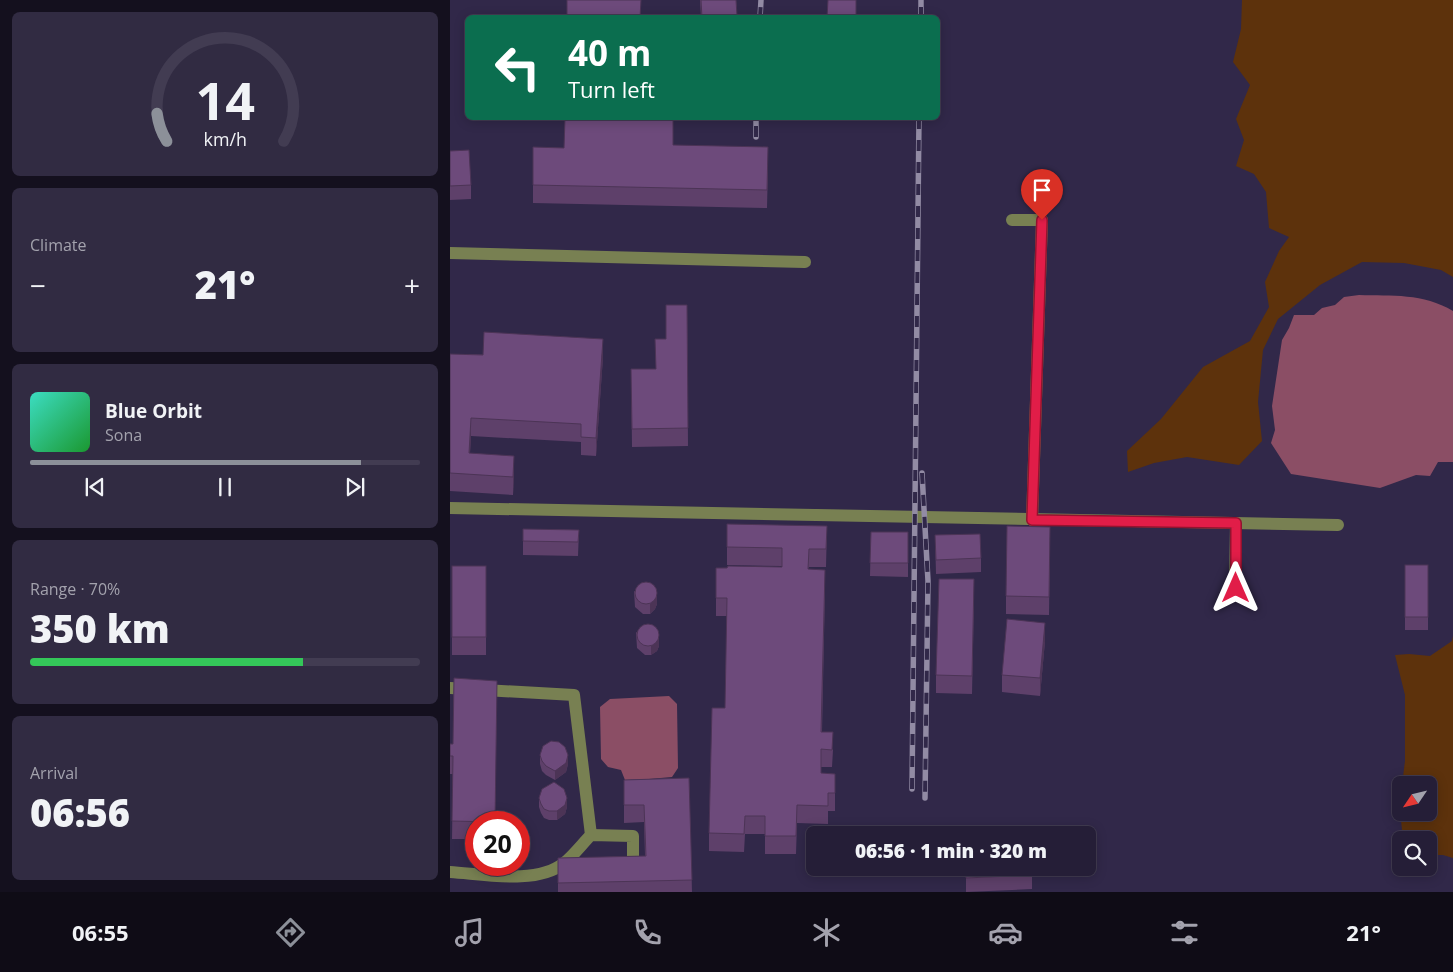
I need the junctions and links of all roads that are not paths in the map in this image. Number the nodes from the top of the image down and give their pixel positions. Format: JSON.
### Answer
{"nodes":[{"id":1,"x":1012,"y":220,"type":"dead end"},
{"id":2,"x":450,"y":253,"type":"edge"},
{"id":3,"x":805,"y":262,"type":"dead end"},
{"id":4,"x":450,"y":508,"type":"edge"},
{"id":5,"x":1032,"y":520,"type":"junction"},
{"id":6,"x":1236,"y":523,"type":"junction"},
{"id":7,"x":1338,"y":525,"type":"dead end"},
{"id":8,"x":1236,"y":588,"type":"dead end"},
{"id":9,"x":450,"y":688,"type":"edge"},
{"id":10,"x":591,"y":835,"type":"junction"},
{"id":11,"x":633,"y":863,"type":"edge"},
{"id":12,"x":450,"y":872,"type":"edge"}],
"edges":[{"from":1,"to":5,"type":"lane"},
{"from":2,"to":3,"type":"lane"},
{"from":4,"to":5,"type":"lane"},
{"from":5,"to":6,"type":"lane"},
{"from":6,"to":7,"type":"lane"},
{"from":6,"to":8,"type":"lane"},
{"from":9,"to":10,"type":"lane"},
{"from":10,"to":11,"type":"lane"},
{"from":10,"to":12,"type":"lane"}]}
